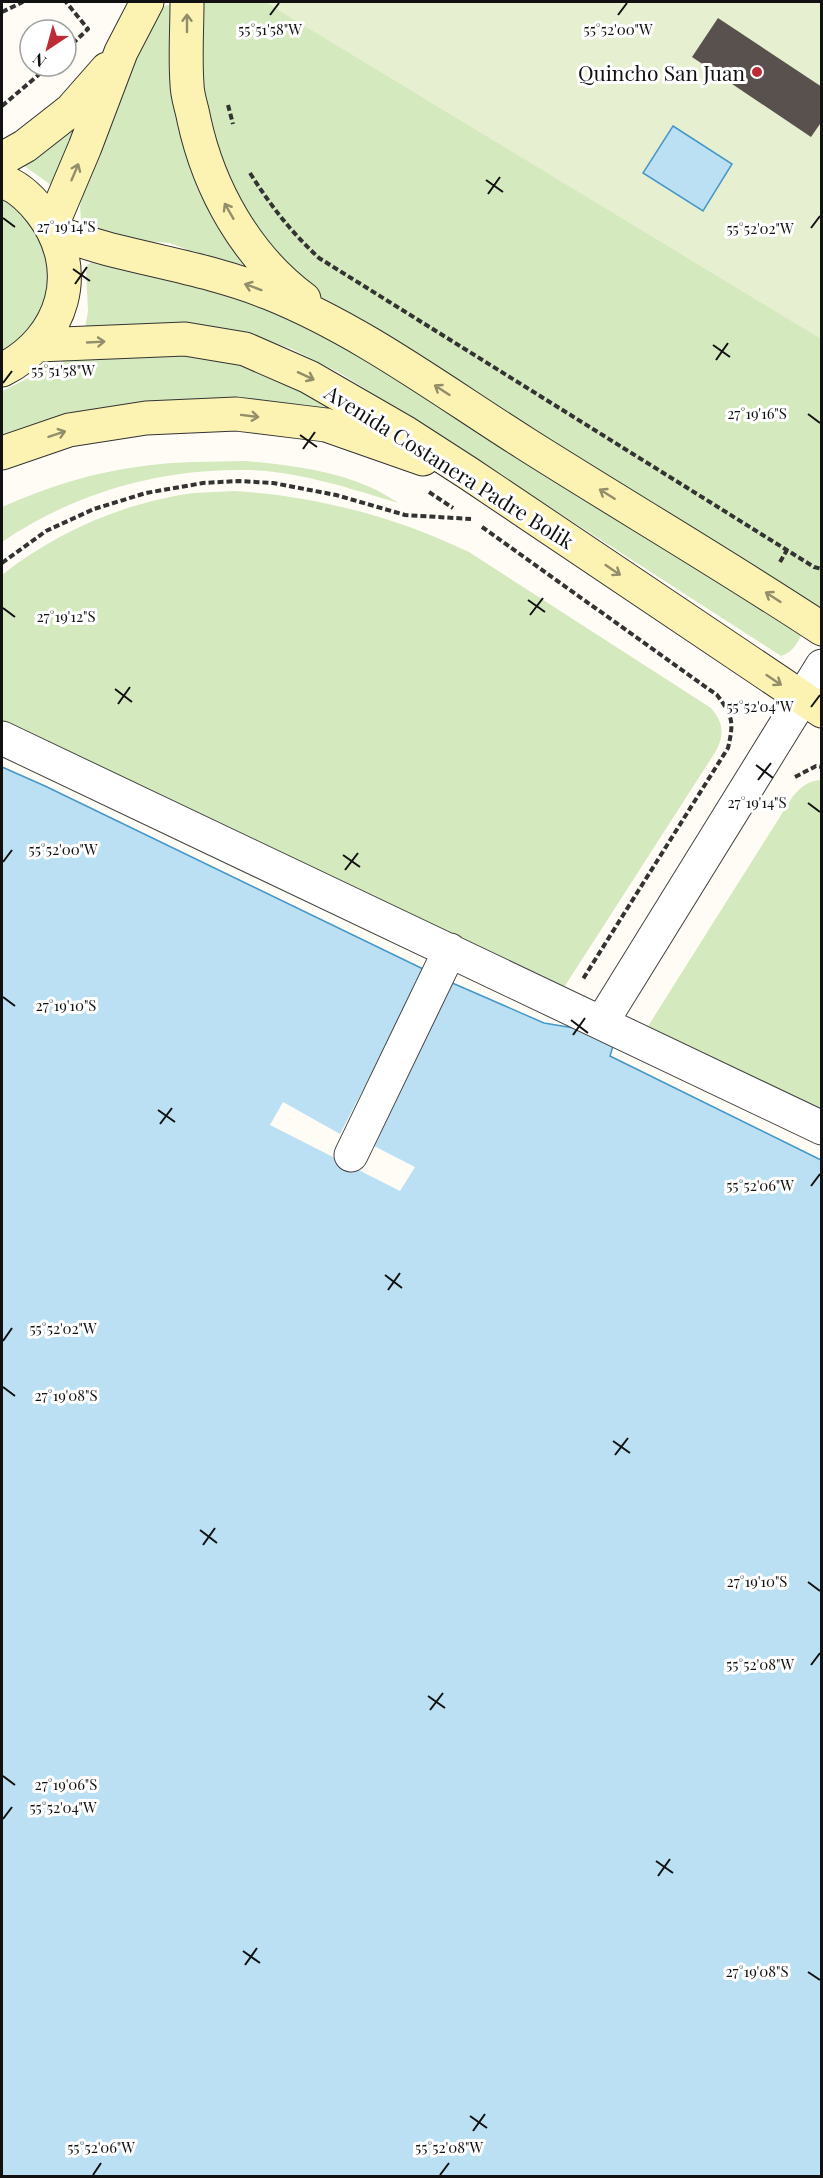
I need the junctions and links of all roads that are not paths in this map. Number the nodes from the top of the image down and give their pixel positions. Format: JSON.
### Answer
{"nodes":[{"id":1,"x":147,"y":2,"type":"edge"},
{"id":2,"x":187,"y":2,"type":"edge"},
{"id":3,"x":122,"y":52,"type":"junction"},
{"id":4,"x":2,"y":159,"type":"edge"},
{"id":5,"x":2,"y":181,"type":"edge"},
{"id":6,"x":53,"y":229,"type":"junction"},
{"id":7,"x":341,"y":327,"type":"junction"},
{"id":8,"x":38,"y":345,"type":"junction"},
{"id":9,"x":2,"y":370,"type":"edge"},
{"id":10,"x":2,"y":453,"type":"edge"},
{"id":11,"x":468,"y":473,"type":"junction"},
{"id":12,"x":822,"y":629,"type":"edge"},
{"id":13,"x":822,"y":666,"type":"edge"},
{"id":14,"x":811,"y":705,"type":"edge"},
{"id":15,"x":2,"y":738,"type":"edge"},
{"id":16,"x":450,"y":950,"type":"junction"},
{"id":17,"x":602,"y":1022,"type":"junction"},
{"id":18,"x":822,"y":1128,"type":"edge"},
{"id":19,"x":351,"y":1155,"type":"dead end"}],
"edges":[{"from":1,"to":3,"type":"main road"},
{"from":7,"to":2,"type":"main road","one_way":true},
{"from":3,"to":4,"type":"main road"},
{"from":6,"to":3,"type":"main road","one_way":true},
{"from":5,"to":6,"type":"main road"},
{"from":7,"to":6,"type":"main road","one_way":true},
{"from":6,"to":8,"type":"main road"},
{"from":12,"to":7,"type":"main road","one_way":true},
{"from":8,"to":9,"type":"main road"},
{"from":8,"to":11,"type":"main road","name":"Avenida Costanera Padre Bolik","one_way":true},
{"from":10,"to":11,"type":"main road","one_way":true},
{"from":11,"to":14,"type":"main road","name":"Avenida Costanera Padre Bolik","one_way":true},
{"from":13,"to":14,"type":"street"},
{"from":14,"to":17,"type":"street"},
{"from":15,"to":16,"type":"street"},
{"from":16,"to":17,"type":"street"},
{"from":16,"to":19,"type":"street"},
{"from":17,"to":18,"type":"street"}]}
